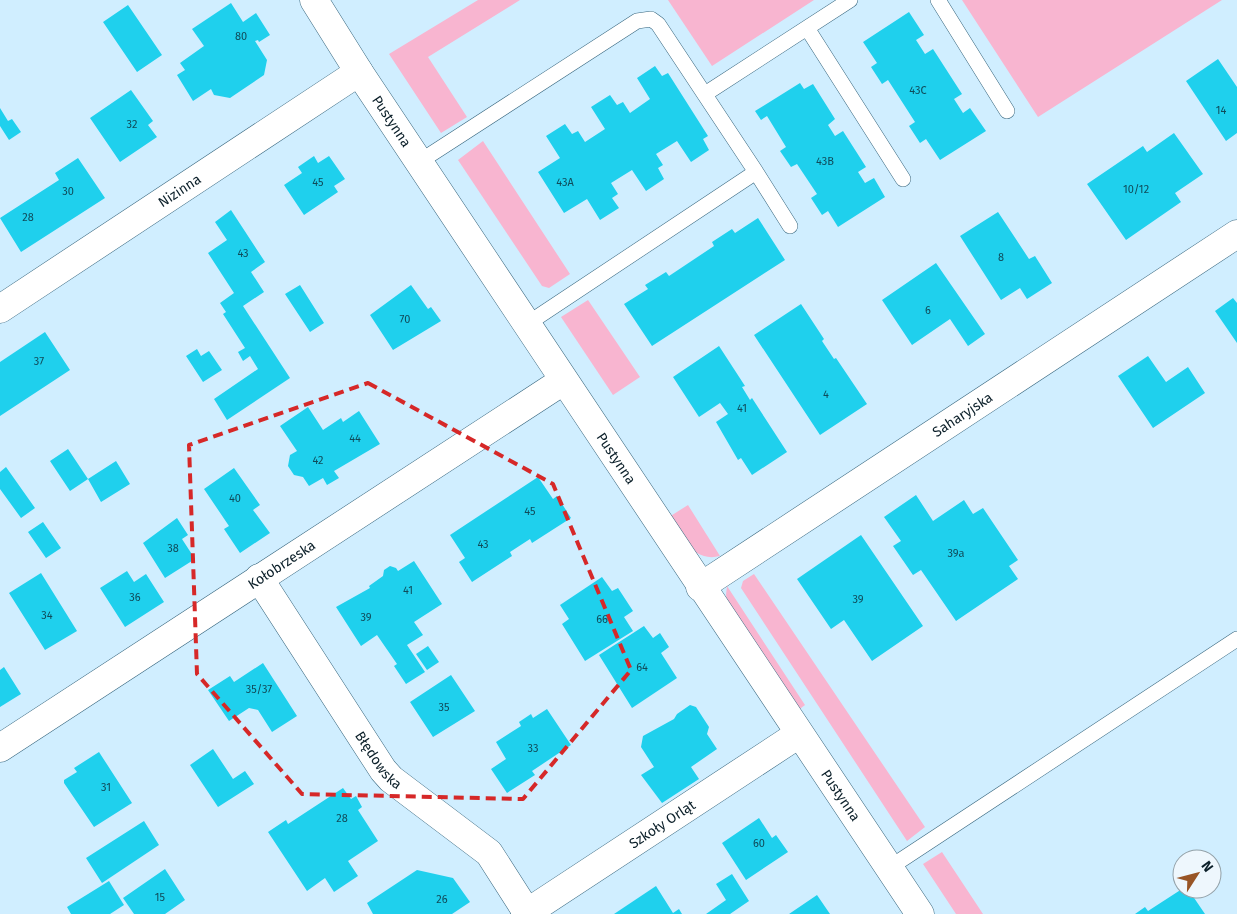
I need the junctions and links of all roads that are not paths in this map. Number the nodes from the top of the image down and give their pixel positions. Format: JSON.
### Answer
{"nodes":[{"id":1,"x":314,"y":0,"type":"edge"},
{"id":2,"x":850,"y":0,"type":"edge"},
{"id":3,"x":938,"y":0,"type":"edge"},
{"id":4,"x":807,"y":28,"type":"junction"},
{"id":5,"x":359,"y":72,"type":"junction"},
{"id":6,"x":705,"y":94,"type":"junction"},
{"id":7,"x":1007,"y":110,"type":"dead end"},
{"id":8,"x":419,"y":162,"type":"junction"},
{"id":9,"x":756,"y":172,"type":"junction"},
{"id":10,"x":903,"y":179,"type":"dead end"},
{"id":11,"x":790,"y":226,"type":"dead end"},
{"id":12,"x":1231,"y":238,"type":"edge"},
{"id":13,"x":0,"y":309,"type":"edge"},
{"id":14,"x":527,"y":324,"type":"junction"},
{"id":15,"x":564,"y":381,"type":"junction"},
{"id":16,"x":259,"y":578,"type":"junction"},
{"id":17,"x":700,"y":587,"type":"junction"},
{"id":18,"x":1237,"y":639,"type":"edge"},
{"id":19,"x":799,"y":734,"type":"junction"},
{"id":20,"x":0,"y":748,"type":"edge"},
{"id":21,"x":889,"y":868,"type":"junction"},
{"id":22,"x":527,"y":914,"type":"edge"},
{"id":23,"x":920,"y":914,"type":"edge"}],
"edges":[{"from":1,"to":5,"type":"street","name":"Pustynna"},
{"from":2,"to":4,"type":"lane"},
{"from":3,"to":7,"type":"lane"},
{"from":4,"to":6,"type":"lane"},
{"from":4,"to":10,"type":"lane"},
{"from":5,"to":8,"type":"street","name":"Pustynna"},
{"from":5,"to":13,"type":"street","name":"Nizinna"},
{"from":6,"to":8,"type":"lane"},
{"from":6,"to":9,"type":"lane"},
{"from":8,"to":14,"type":"street","name":"Pustynna"},
{"from":9,"to":11,"type":"lane"},
{"from":9,"to":14,"type":"lane"},
{"from":12,"to":17,"type":"street","name":"Saharyjska"},
{"from":14,"to":15,"type":"street","name":"Pustynna"},
{"from":15,"to":16,"type":"street","name":"Kołobrzeska"},
{"from":15,"to":17,"type":"street","name":"Pustynna"},
{"from":16,"to":20,"type":"street","name":"Kołobrzeska"},
{"from":16,"to":22,"type":"street","name":"Błędowska"},
{"from":17,"to":19,"type":"street","name":"Pustynna"},
{"from":18,"to":21,"type":"lane"},
{"from":19,"to":21,"type":"street","name":"Pustynna"},
{"from":19,"to":22,"type":"street","name":"Szkoły Orląt"},
{"from":21,"to":23,"type":"street","name":"Pustynna"}]}
